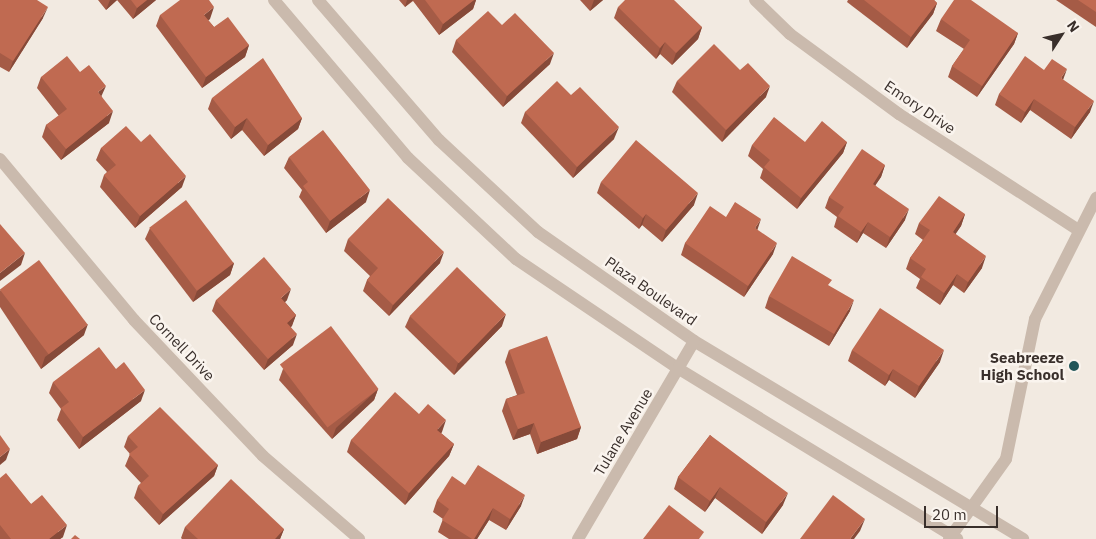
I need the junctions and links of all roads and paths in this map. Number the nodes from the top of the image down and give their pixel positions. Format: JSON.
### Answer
{"nodes":[{"id":1,"x":274,"y":0,"type":"edge"},
{"id":2,"x":318,"y":0,"type":"edge"},
{"id":3,"x":755,"y":0,"type":"edge"},
{"id":4,"x":0,"y":159,"type":"edge"},
{"id":5,"x":1096,"y":198,"type":"edge"},
{"id":6,"x":1077,"y":229,"type":"junction"},
{"id":7,"x":694,"y":341,"type":"junction"},
{"id":8,"x":679,"y":369,"type":"junction"},
{"id":9,"x":973,"y":508,"type":"junction"},
{"id":10,"x":952,"y":538,"type":"edge"},
{"id":11,"x":359,"y":539,"type":"edge"},
{"id":12,"x":578,"y":539,"type":"edge"},
{"id":13,"x":1023,"y":539,"type":"edge"}],
"edges":[{"from":1,"to":8,"type":"street"},
{"from":2,"to":7,"type":"street","name":"Plaza Boulevard"},
{"from":3,"to":6,"type":"street","name":"Emory Drive"},
{"from":4,"to":11,"type":"street","name":"Cornell Drive"},
{"from":5,"to":6,"type":"street"},
{"from":6,"to":9,"type":"street"},
{"from":7,"to":8,"type":"street","name":"Tulane Avenue"},
{"from":7,"to":9,"type":"street","name":"Plaza Boulevard"},
{"from":8,"to":10,"type":"street"},
{"from":8,"to":12,"type":"street","name":"Tulane Avenue"},
{"from":9,"to":10,"type":"street"},
{"from":9,"to":13,"type":"street","name":"Plaza Boulevard"}]}
